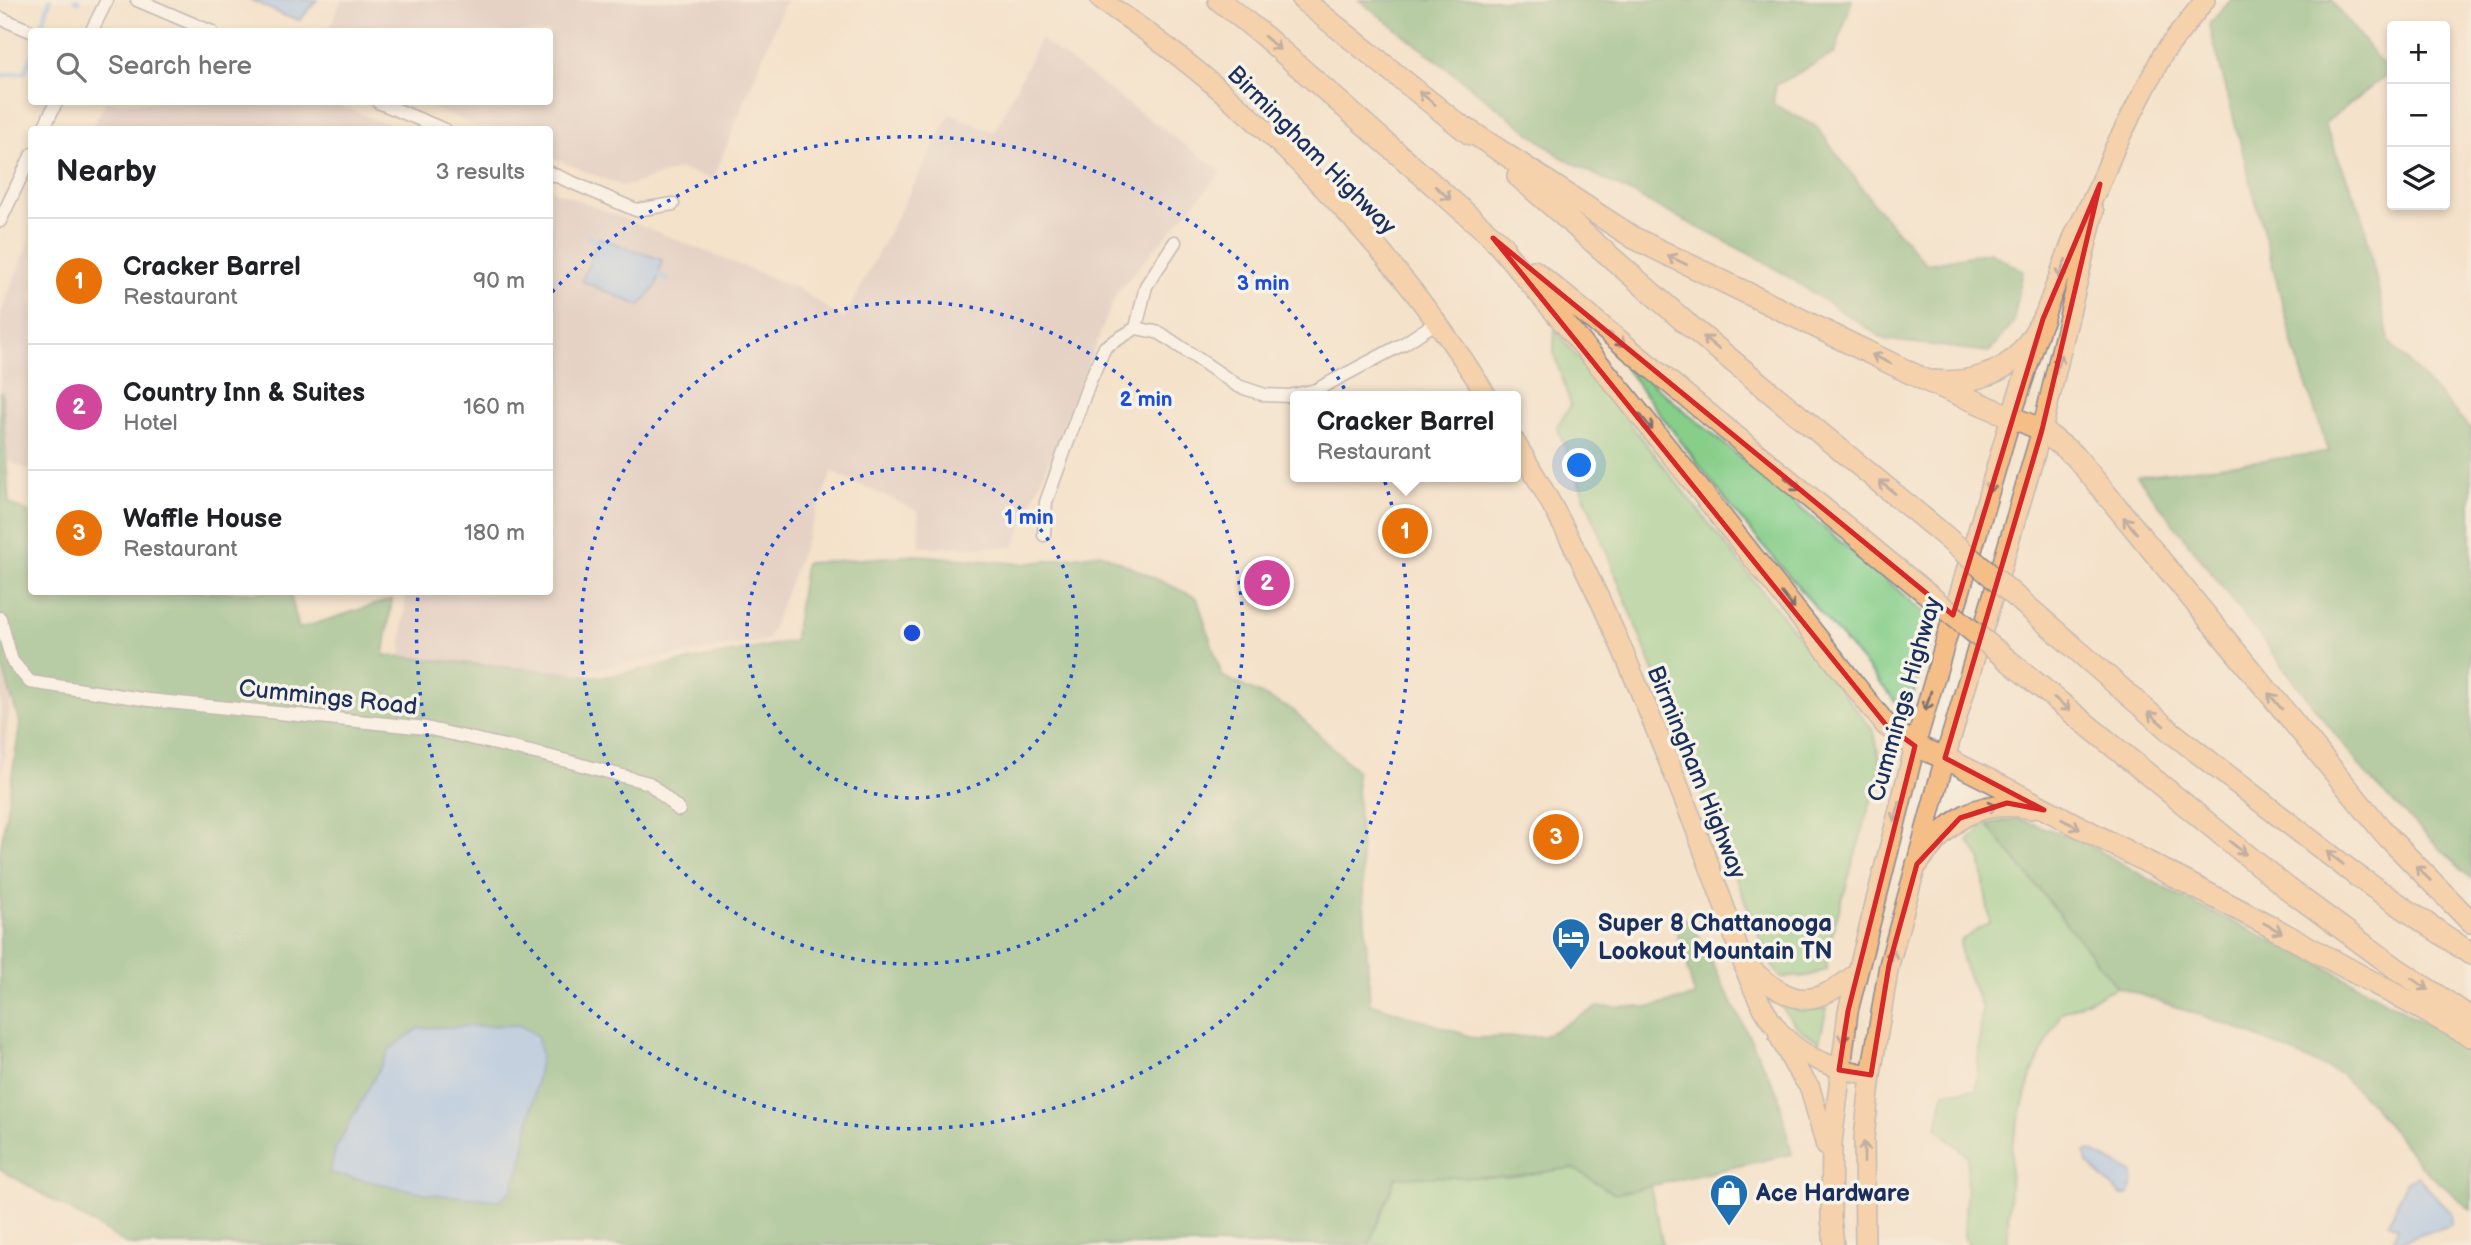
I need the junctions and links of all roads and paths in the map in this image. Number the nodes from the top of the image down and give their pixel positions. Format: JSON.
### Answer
{"nodes":[{"id":1,"x":107,"y":0,"type":"edge"},
{"id":2,"x":138,"y":0,"type":"edge"},
{"id":3,"x":1101,"y":0,"type":"edge"},
{"id":4,"x":1219,"y":0,"type":"edge"},
{"id":5,"x":1303,"y":0,"type":"edge"},
{"id":6,"x":2205,"y":0,"type":"edge"},
{"id":7,"x":0,"y":18,"type":"edge"},
{"id":8,"x":93,"y":28,"type":"edge"},
{"id":9,"x":203,"y":28,"type":"edge"},
{"id":10,"x":28,"y":30,"type":"edge"},
{"id":11,"x":56,"y":105,"type":"edge"},
{"id":12,"x":385,"y":105,"type":"edge"},
{"id":13,"x":45,"y":126,"type":"edge"},
{"id":14,"x":435,"y":126,"type":"edge"},
{"id":15,"x":1462,"y":126,"type":"junction"},
{"id":16,"x":28,"y":162,"type":"edge"},
{"id":17,"x":553,"y":174,"type":"edge"},
{"id":18,"x":2100,"y":184,"type":"junction"},
{"id":19,"x":673,"y":204,"type":"dead end"},
{"id":20,"x":0,"y":221,"type":"edge"},
{"id":21,"x":1493,"y":237,"type":"junction"},
{"id":22,"x":1175,"y":242,"type":"dead end"},
{"id":23,"x":2043,"y":319,"type":"junction"},
{"id":24,"x":1435,"y":323,"type":"junction"},
{"id":25,"x":1136,"y":328,"type":"junction"},
{"id":26,"x":1925,"y":380,"type":"junction"},
{"id":27,"x":1312,"y":391,"type":"edge"},
{"id":28,"x":1484,"y":391,"type":"edge"},
{"id":29,"x":1290,"y":396,"type":"edge"},
{"id":30,"x":2011,"y":418,"type":"junction"},
{"id":31,"x":2042,"y":430,"type":"junction"},
{"id":32,"x":1521,"y":452,"type":"edge"},
{"id":33,"x":1044,"y":536,"type":"dead end"},
{"id":34,"x":0,"y":618,"type":"edge"},
{"id":35,"x":1915,"y":746,"type":"junction"},
{"id":36,"x":1945,"y":758,"type":"junction"},
{"id":37,"x":679,"y":810,"type":"dead end"},
{"id":38,"x":2044,"y":810,"type":"junction"},
{"id":39,"x":1917,"y":864,"type":"junction"},
{"id":40,"x":2471,"y":922,"type":"edge"},
{"id":41,"x":2471,"y":954,"type":"edge"},
{"id":42,"x":1742,"y":961,"type":"junction"},
{"id":43,"x":1857,"y":973,"type":"junction"},
{"id":44,"x":1770,"y":1016,"type":"junction"},
{"id":45,"x":2471,"y":1018,"type":"edge"},
{"id":46,"x":2471,"y":1036,"type":"edge"},
{"id":47,"x":1839,"y":1070,"type":"junction"},
{"id":48,"x":1871,"y":1074,"type":"junction"},
{"id":49,"x":1832,"y":1170,"type":"junction"},
{"id":50,"x":1834,"y":1245,"type":"edge"},
{"id":51,"x":1865,"y":1245,"type":"edge"}],
"edges":[{"from":1,"to":8,"type":"street"},
{"from":2,"to":9,"type":"street"},
{"from":3,"to":24,"type":"main road","name":"Birmingham Highway"},
{"from":4,"to":21,"type":"highway","one_way":true},
{"from":15,"to":5,"type":"highway","one_way":true},
{"from":6,"to":18,"type":"main road","name":"Cummings Highway"},
{"from":7,"to":10,"type":"street"},
{"from":11,"to":13,"type":"street"},
{"from":12,"to":14,"type":"street"},
{"from":26,"to":15,"type":"highway","one_way":true},
{"from":41,"to":15,"type":"highway","one_way":true,"bridge":true},
{"from":16,"to":20,"type":"street"},
{"from":17,"to":19,"type":"street"},
{"from":18,"to":23,"type":"main road","name":"Cummings Highway","one_way":true},
{"from":31,"to":18,"type":"main road","name":"Cummings Highway","one_way":true},
{"from":21,"to":35,"type":"highway","one_way":true},
{"from":21,"to":45,"type":"highway","one_way":true,"bridge":true},
{"from":22,"to":25,"type":"street"},
{"from":23,"to":26,"type":"highway"},
{"from":23,"to":30,"type":"main road","name":"Cummings Highway"},
{"from":24,"to":27,"type":"street"},
{"from":24,"to":28,"type":"main road","name":"Birmingham Highway"},
{"from":25,"to":29,"type":"street"},
{"from":25,"to":33,"type":"street"},
{"from":26,"to":30,"type":"highway"},
{"from":30,"to":31,"type":"highway"},
{"from":30,"to":35,"type":"main road","name":"Cummings Highway","one_way":true},
{"from":31,"to":36,"type":"main road","name":"Cummings Highway"},
{"from":40,"to":31,"type":"highway","one_way":true},
{"from":32,"to":42,"type":"main road","name":"Birmingham Highway"},
{"from":34,"to":37,"type":"street","name":"Cummings Road"},
{"from":35,"to":36,"type":"highway"},
{"from":35,"to":43,"type":"main road","name":"Cummings Highway","one_way":true},
{"from":36,"to":38,"type":"highway"},
{"from":36,"to":39,"type":"main road","name":"Cummings Highway"},
{"from":39,"to":38,"type":"highway","one_way":true},
{"from":38,"to":46,"type":"highway","one_way":true},
{"from":48,"to":39,"type":"main road","name":"Cummings Highway","one_way":true},
{"from":42,"to":43,"type":"main road"},
{"from":42,"to":44,"type":"main road","name":"Birmingham Highway"},
{"from":43,"to":47,"type":"main road","name":"Cummings Highway","one_way":true},
{"from":44,"to":47,"type":"main road","name":"Birmingham Highway"},
{"from":44,"to":49,"type":"main road"},
{"from":47,"to":48,"type":"main road","name":"Birmingham Highway"},
{"from":47,"to":49,"type":"main road","name":"Cummings Highway"},
{"from":51,"to":48,"type":"main road","name":"Cummings Highway","one_way":true},
{"from":49,"to":50,"type":"main road","name":"Cummings Highway"}]}
